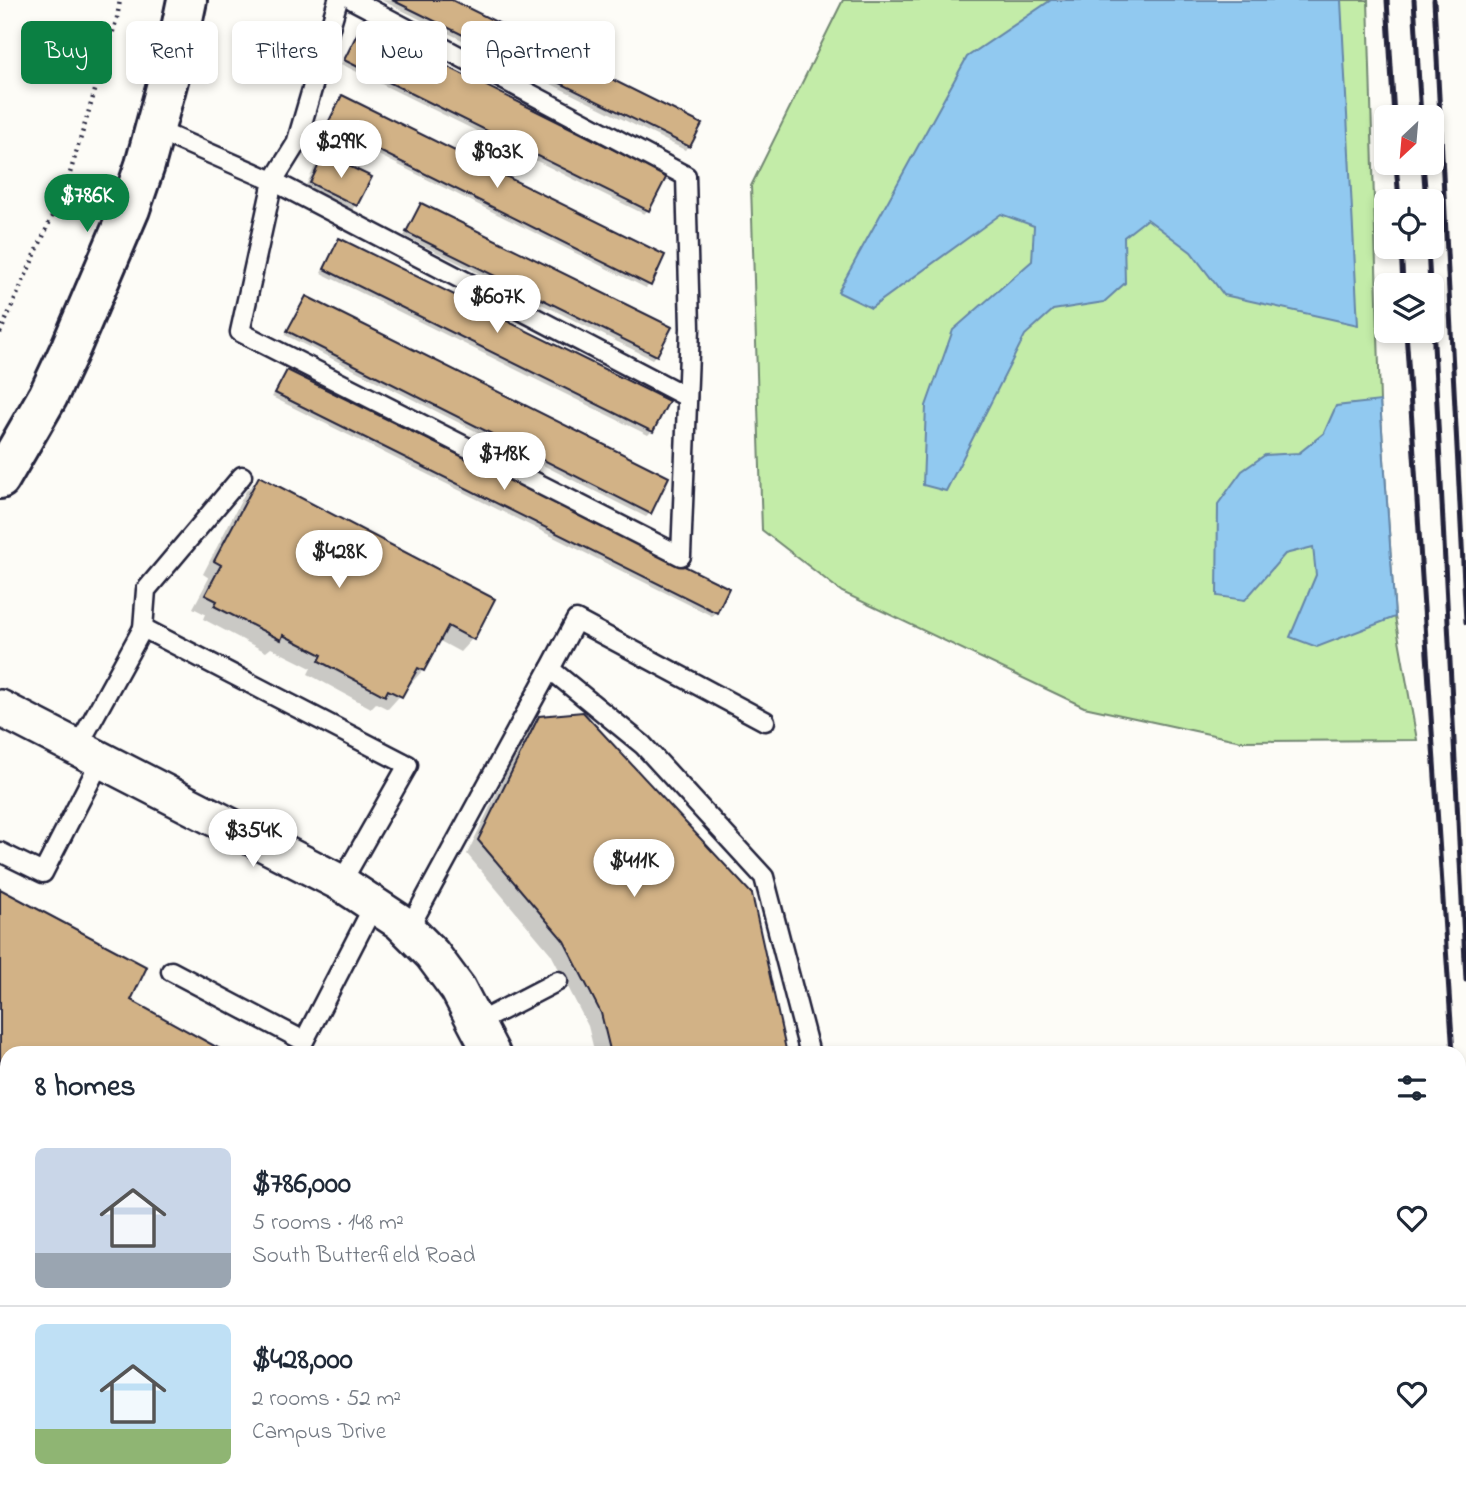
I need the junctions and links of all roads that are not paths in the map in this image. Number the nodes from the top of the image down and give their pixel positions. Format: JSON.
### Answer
{"nodes":[{"id":1,"x":187,"y":0,"type":"edge"},
{"id":2,"x":338,"y":0,"type":"edge"},
{"id":3,"x":353,"y":0,"type":"edge"},
{"id":4,"x":154,"y":129,"type":"junction"},
{"id":5,"x":273,"y":181,"type":"junction"},
{"id":6,"x":687,"y":397,"type":"junction"},
{"id":7,"x":242,"y":477,"type":"dead end"},
{"id":8,"x":0,"y":479,"type":"edge"},
{"id":9,"x":143,"y":628,"type":"junction"},
{"id":10,"x":550,"y":669,"type":"junction"},
{"id":11,"x":0,"y":708,"type":"edge"},
{"id":12,"x":765,"y":721,"type":"dead end"},
{"id":13,"x":89,"y":754,"type":"junction"},
{"id":14,"x":0,"y":852,"type":"edge"},
{"id":15,"x":341,"y":883,"type":"junction"},
{"id":16,"x":374,"y":905,"type":"junction"},
{"id":17,"x":408,"y":930,"type":"junction"},
{"id":18,"x":171,"y":971,"type":"dead end"},
{"id":19,"x":558,"y":981,"type":"dead end"},
{"id":20,"x":484,"y":1038,"type":"edge"},
{"id":21,"x":808,"y":1046,"type":"edge"}],
"edges":[{"from":1,"to":4,"type":"main road"},
{"from":2,"to":5,"type":"lane"},
{"from":3,"to":6,"type":"lane"},
{"from":4,"to":5,"type":"lane"},
{"from":4,"to":8,"type":"main road"},
{"from":5,"to":6,"type":"lane"},
{"from":5,"to":6,"type":"lane"},
{"from":7,"to":9,"type":"lane"},
{"from":9,"to":13,"type":"lane"},
{"from":9,"to":15,"type":"lane"},
{"from":10,"to":12,"type":"lane"},
{"from":10,"to":17,"type":"lane"},
{"from":10,"to":21,"type":"lane"},
{"from":11,"to":13,"type":"street"},
{"from":13,"to":14,"type":"lane"},
{"from":13,"to":15,"type":"street"},
{"from":15,"to":16,"type":"street"},
{"from":16,"to":17,"type":"street"},
{"from":16,"to":18,"type":"lane"},
{"from":17,"to":20,"type":"street"},
{"from":19,"to":20,"type":"lane"}]}
